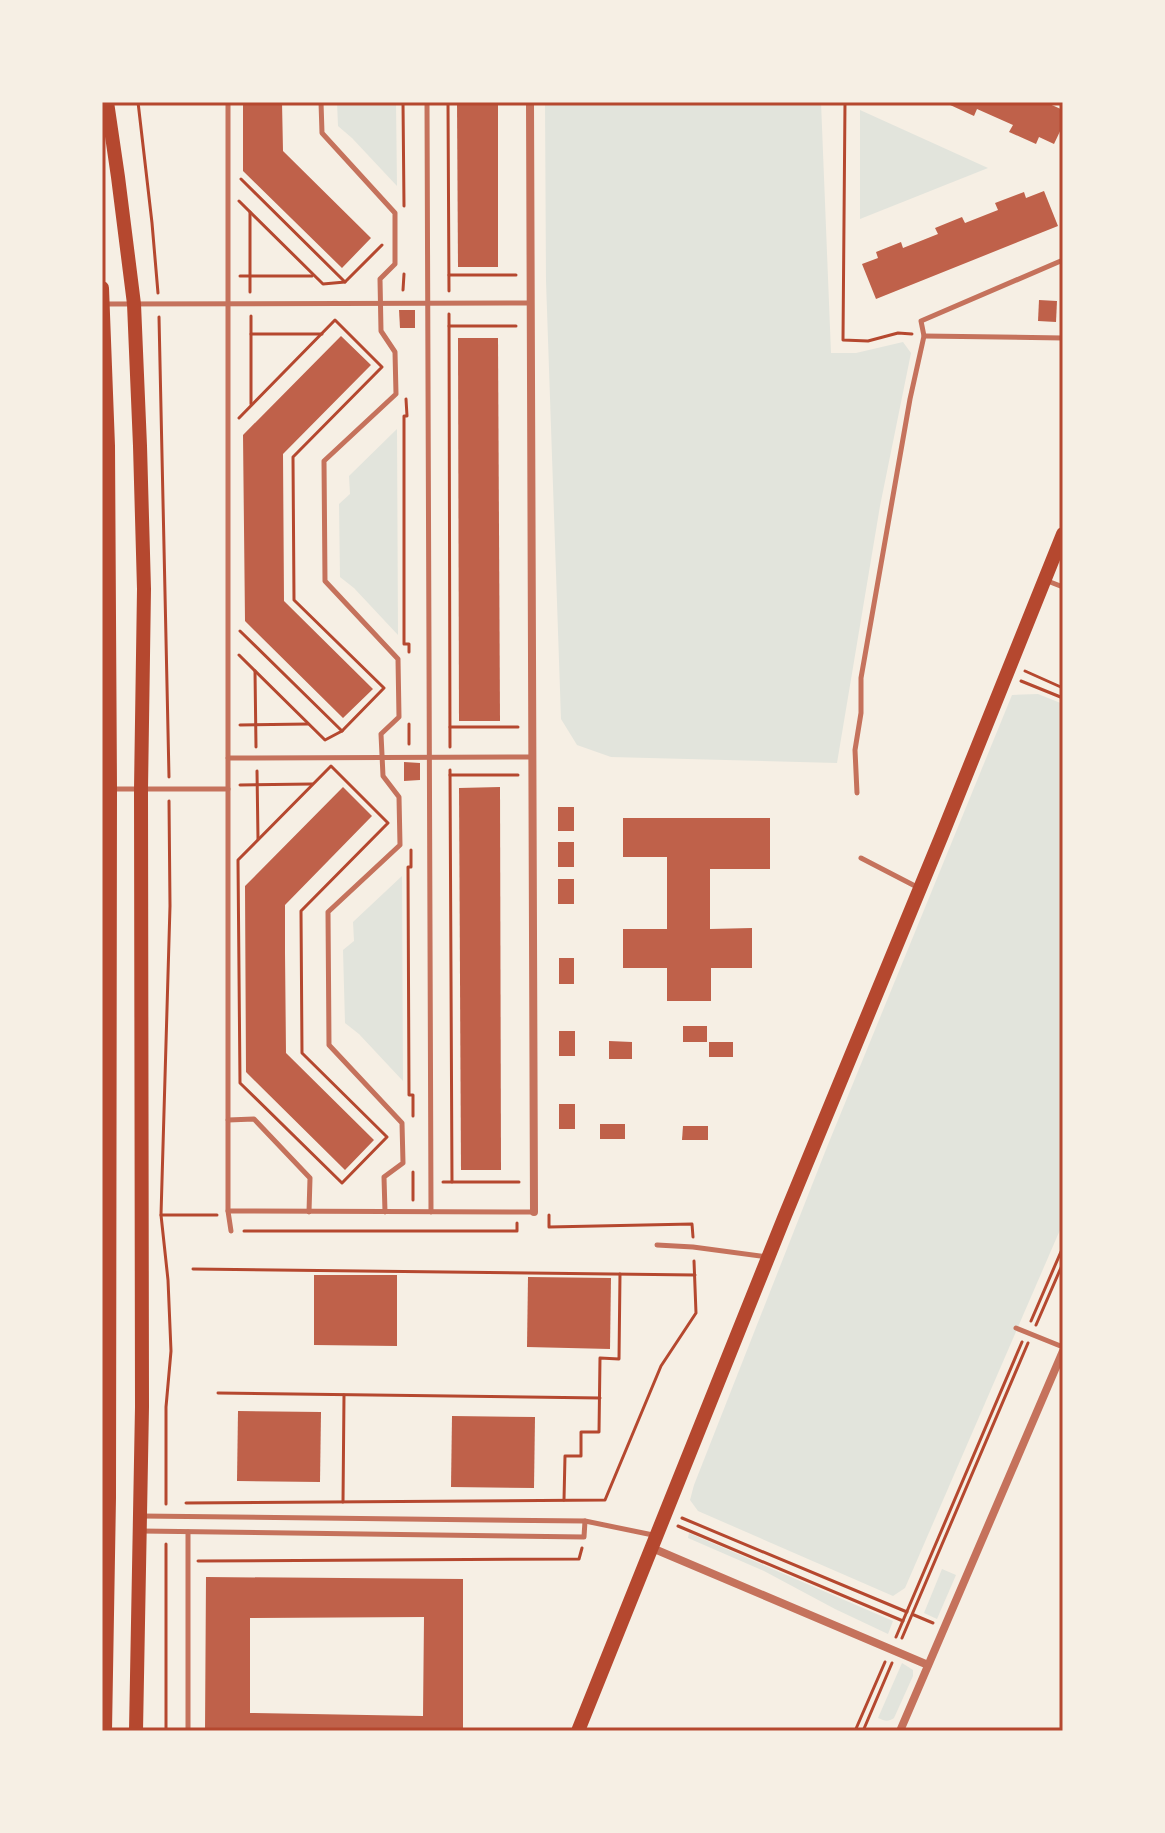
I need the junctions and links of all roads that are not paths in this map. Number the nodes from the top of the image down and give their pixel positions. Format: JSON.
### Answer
{"nodes":[{"id":1,"x":107,"y":102,"type":"edge"},
{"id":2,"x":228,"y":102,"type":"edge"},
{"id":3,"x":321,"y":102,"type":"edge"},
{"id":4,"x":427,"y":102,"type":"edge"},
{"id":5,"x":530,"y":102,"type":"edge"},
{"id":6,"x":1063,"y":260,"type":"edge"},
{"id":7,"x":102,"y":288,"type":"edge"},
{"id":8,"x":531,"y":303,"type":"junction"},
{"id":9,"x":104,"y":304,"type":"edge"},
{"id":10,"x":134,"y":304,"type":"junction"},
{"id":11,"x":228,"y":304,"type":"junction"},
{"id":12,"x":380,"y":304,"type":"junction"},
{"id":13,"x":428,"y":304,"type":"junction"},
{"id":14,"x":924,"y":336,"type":"junction"},
{"id":15,"x":1063,"y":338,"type":"edge"},
{"id":16,"x":1063,"y":534,"type":"edge"},
{"id":17,"x":1044,"y":579,"type":"junction"},
{"id":18,"x":1063,"y":587,"type":"edge"},
{"id":19,"x":429,"y":757,"type":"junction"},
{"id":20,"x":532,"y":757,"type":"junction"},
{"id":21,"x":228,"y":758,"type":"junction"},
{"id":22,"x":382,"y":758,"type":"junction"},
{"id":23,"x":228,"y":787,"type":"junction"},
{"id":24,"x":106,"y":789,"type":"edge"},
{"id":25,"x":141,"y":789,"type":"junction"},
{"id":26,"x":857,"y":793,"type":"dead end"},
{"id":27,"x":861,"y":858,"type":"dead end"},
{"id":28,"x":919,"y":888,"type":"junction"},
{"id":29,"x":228,"y":1120,"type":"junction"},
{"id":30,"x":228,"y":1211,"type":"junction"},
{"id":31,"x":309,"y":1212,"type":"junction"},
{"id":32,"x":385,"y":1212,"type":"junction"},
{"id":33,"x":431,"y":1212,"type":"junction"},
{"id":34,"x":534,"y":1212,"type":"joint"},
{"id":35,"x":231,"y":1231,"type":"road end"},
{"id":36,"x":657,"y":1245,"type":"dead end"},
{"id":37,"x":768,"y":1257,"type":"junction"},
{"id":38,"x":1016,"y":1328,"type":"dead end"},
{"id":39,"x":1063,"y":1349,"type":"edge"},
{"id":40,"x":105,"y":1498,"type":"edge"},
{"id":41,"x":585,"y":1521,"type":"junction"},
{"id":42,"x":139,"y":1524,"type":"junction"},
{"id":43,"x":188,"y":1532,"type":"junction"},
{"id":44,"x":655,"y":1542,"type":"junction"},
{"id":45,"x":928,"y":1665,"type":"junction"},
{"id":46,"x":105,"y":1731,"type":"edge"},
{"id":47,"x":136,"y":1731,"type":"edge"},
{"id":48,"x":188,"y":1731,"type":"edge"},
{"id":49,"x":578,"y":1731,"type":"edge"},
{"id":50,"x":900,"y":1731,"type":"edge"}],
"edges":[{"from":1,"to":10,"type":"main road"},
{"from":2,"to":11,"type":"lane"},
{"from":3,"to":12,"type":"lane"},
{"from":4,"to":13,"type":"lane"},
{"from":5,"to":8,"type":"street"},
{"from":6,"to":14,"type":"lane"},
{"from":7,"to":9,"type":"main road"},
{"from":8,"to":13,"type":"lane"},
{"from":8,"to":20,"type":"street"},
{"from":9,"to":10,"type":"lane"},
{"from":9,"to":24,"type":"main road"},
{"from":10,"to":11,"type":"lane"},
{"from":10,"to":25,"type":"main road"},
{"from":11,"to":12,"type":"lane"},
{"from":11,"to":21,"type":"lane"},
{"from":12,"to":13,"type":"lane"},
{"from":12,"to":22,"type":"lane"},
{"from":13,"to":19,"type":"lane"},
{"from":14,"to":15,"type":"lane"},
{"from":14,"to":26,"type":"lane"},
{"from":16,"to":17,"type":"main road"},
{"from":17,"to":18,"type":"lane"},
{"from":17,"to":28,"type":"main road"},
{"from":19,"to":20,"type":"lane"},
{"from":19,"to":22,"type":"lane"},
{"from":19,"to":33,"type":"lane"},
{"from":20,"to":34,"type":"street"},
{"from":21,"to":22,"type":"lane"},
{"from":21,"to":23,"type":"lane"},
{"from":22,"to":32,"type":"lane"},
{"from":23,"to":25,"type":"lane"},
{"from":23,"to":29,"type":"lane"},
{"from":24,"to":25,"type":"lane"},
{"from":24,"to":40,"type":"main road"},
{"from":25,"to":42,"type":"main road"},
{"from":27,"to":28,"type":"lane"},
{"from":28,"to":37,"type":"main road"},
{"from":29,"to":30,"type":"lane"},
{"from":29,"to":31,"type":"lane"},
{"from":30,"to":31,"type":"lane"},
{"from":30,"to":35,"type":"lane"},
{"from":31,"to":32,"type":"lane"},
{"from":32,"to":33,"type":"lane"},
{"from":33,"to":34,"type":"lane"},
{"from":36,"to":37,"type":"lane"},
{"from":37,"to":44,"type":"main road"},
{"from":38,"to":39,"type":"lane"},
{"from":39,"to":45,"type":"street"},
{"from":40,"to":46,"type":"main road"},
{"from":41,"to":42,"type":"lane"},
{"from":41,"to":43,"type":"lane"},
{"from":41,"to":44,"type":"lane"},
{"from":42,"to":43,"type":"lane"},
{"from":42,"to":47,"type":"main road"},
{"from":43,"to":48,"type":"lane"},
{"from":44,"to":45,"type":"street"},
{"from":44,"to":49,"type":"main road"},
{"from":45,"to":50,"type":"street"}]}
